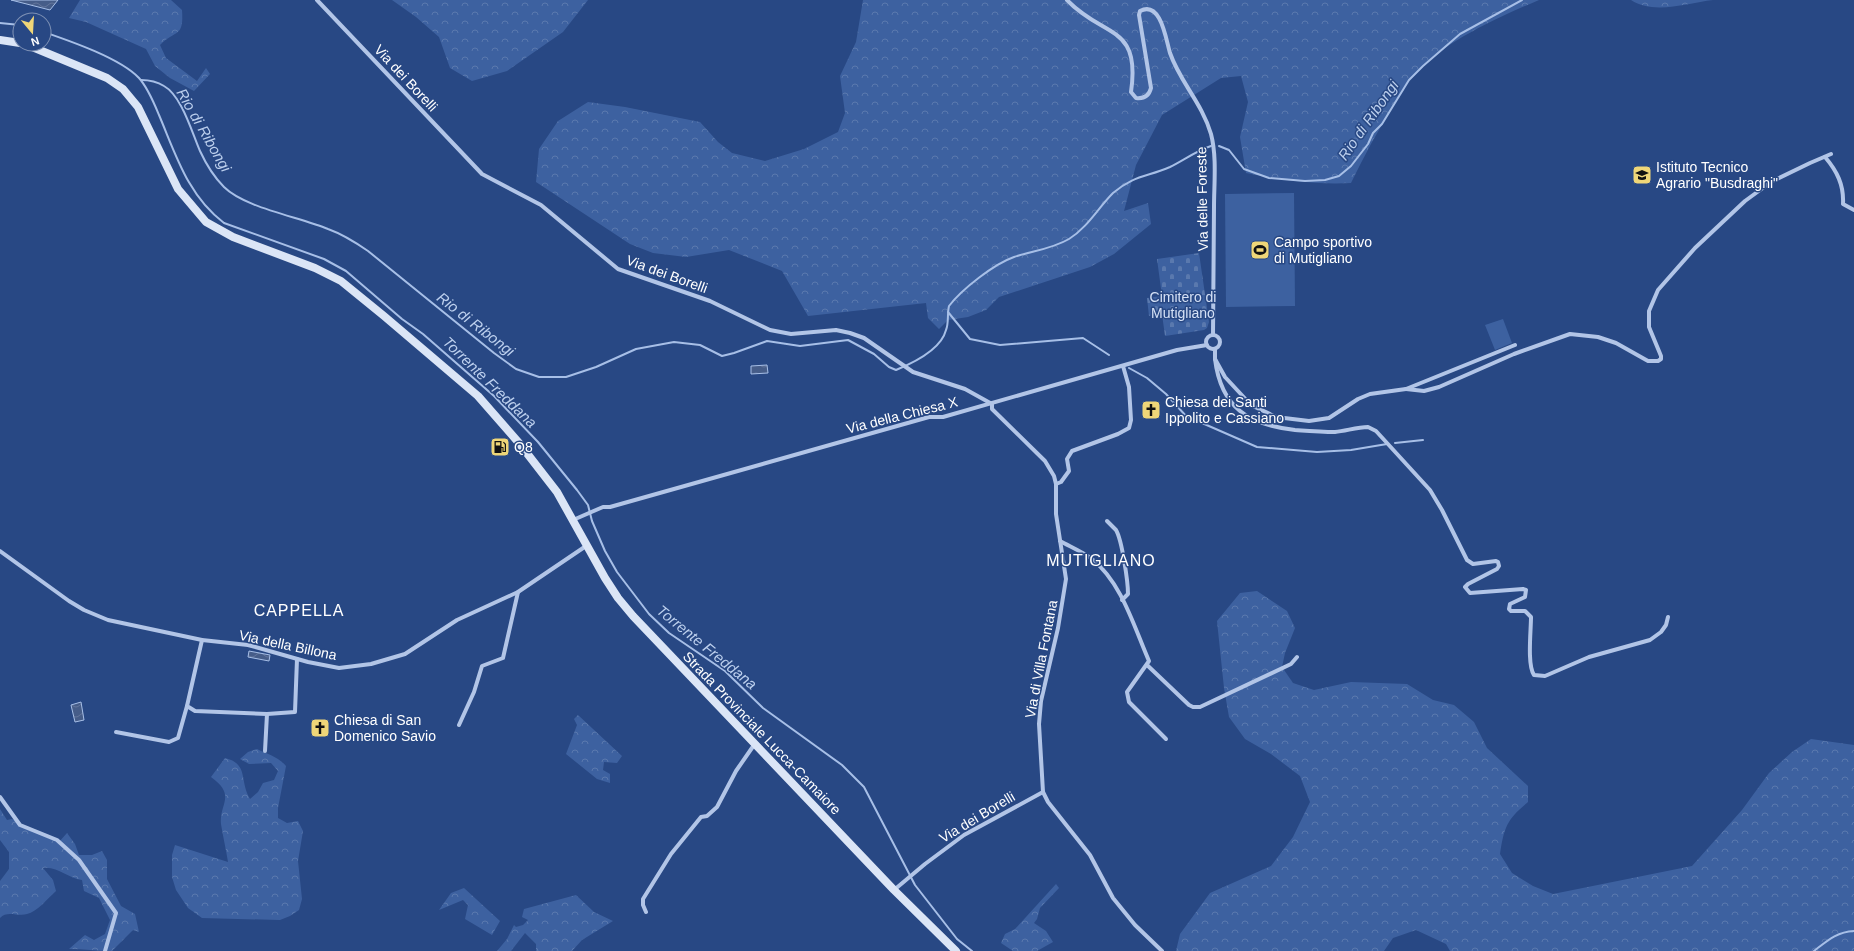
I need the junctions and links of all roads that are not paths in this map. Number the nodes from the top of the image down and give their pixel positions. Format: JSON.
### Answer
{"nodes":[{"id":1,"x":317,"y":0,"type":"edge"},
{"id":2,"x":1067,"y":0,"type":"edge"},
{"id":3,"x":0,"y":40,"type":"edge"},
{"id":4,"x":12,"y":42,"type":"edge"},
{"id":5,"x":44,"y":52,"type":"edge"},
{"id":6,"x":1831,"y":154,"type":"dead end"},
{"id":7,"x":1825,"y":157,"type":"junction"},
{"id":8,"x":1854,"y":210,"type":"edge"},
{"id":9,"x":1213,"y":335,"type":"junction"},
{"id":10,"x":1515,"y":344,"type":"dead end"},
{"id":11,"x":1207,"y":345,"type":"junction"},
{"id":12,"x":1215,"y":349,"type":"junction"},
{"id":13,"x":1215,"y":359,"type":"junction"},
{"id":14,"x":1123,"y":366,"type":"junction"},
{"id":15,"x":1406,"y":389,"type":"junction"},
{"id":16,"x":992,"y":404,"type":"junction"},
{"id":17,"x":1056,"y":484,"type":"junction"},
{"id":18,"x":573,"y":520,"type":"junction"},
{"id":19,"x":1107,"y":521,"type":"dead end"},
{"id":20,"x":1060,"y":541,"type":"junction"},
{"id":21,"x":586,"y":546,"type":"junction"},
{"id":22,"x":0,"y":551,"type":"edge"},
{"id":23,"x":518,"y":592,"type":"junction"},
{"id":24,"x":1122,"y":600,"type":"junction"},
{"id":25,"x":1668,"y":617,"type":"dead end"},
{"id":26,"x":202,"y":640,"type":"junction"},
{"id":27,"x":1297,"y":657,"type":"dead end"},
{"id":28,"x":296,"y":659,"type":"junction"},
{"id":29,"x":1146,"y":665,"type":"junction"},
{"id":30,"x":187,"y":706,"type":"junction"},
{"id":31,"x":267,"y":714,"type":"junction"},
{"id":32,"x":459,"y":725,"type":"dead end"},
{"id":33,"x":116,"y":732,"type":"dead end"},
{"id":34,"x":1166,"y":739,"type":"dead end"},
{"id":35,"x":754,"y":746,"type":"junction"},
{"id":36,"x":265,"y":751,"type":"dead end"},
{"id":37,"x":1043,"y":792,"type":"junction"},
{"id":38,"x":0,"y":797,"type":"edge"},
{"id":39,"x":894,"y":890,"type":"junction"},
{"id":40,"x":646,"y":912,"type":"dead end"},
{"id":41,"x":105,"y":951,"type":"edge"},
{"id":42,"x":956,"y":951,"type":"edge"},
{"id":43,"x":1162,"y":951,"type":"edge"}],
"edges":[{"from":1,"to":16,"type":"street","name":"Via dei Borelli"},
{"from":2,"to":9,"type":"street","name":"Via delle Foreste"},
{"from":3,"to":4,"type":"main road"},
{"from":5,"to":18,"type":"main road","name":"Strada Provinciale Lucca-Camaiore"},
{"from":6,"to":7,"type":"street"},
{"from":7,"to":8,"type":"street"},
{"from":7,"to":15,"type":"street"},
{"from":9,"to":11,"type":"street"},
{"from":9,"to":12,"type":"street"},
{"from":10,"to":15,"type":"street"},
{"from":11,"to":12,"type":"street"},
{"from":11,"to":14,"type":"street","name":"Via della Chiesa X"},
{"from":12,"to":13,"type":"street"},
{"from":13,"to":15,"type":"street"},
{"from":13,"to":25,"type":"street"},
{"from":14,"to":16,"type":"street","name":"Via della Chiesa X"},
{"from":14,"to":17,"type":"street"},
{"from":16,"to":17,"type":"street","name":"Via di Villa Fontana"},
{"from":16,"to":18,"type":"street","name":"Via della Chiesa X"},
{"from":17,"to":20,"type":"street","name":"Via di Villa Fontana"},
{"from":18,"to":21,"type":"main road","name":"Strada Provinciale Lucca-Camaiore"},
{"from":19,"to":24,"type":"street"},
{"from":20,"to":24,"type":"street"},
{"from":20,"to":37,"type":"street","name":"Via di Villa Fontana"},
{"from":21,"to":23,"type":"street","name":"Via della Billona"},
{"from":21,"to":35,"type":"main road","name":"Strada Provinciale Lucca-Camaiore"},
{"from":22,"to":26,"type":"street","name":"Via della Billona"},
{"from":23,"to":28,"type":"street","name":"Via della Billona"},
{"from":23,"to":32,"type":"street"},
{"from":24,"to":29,"type":"street"},
{"from":26,"to":28,"type":"street","name":"Via della Billona"},
{"from":26,"to":30,"type":"street"},
{"from":27,"to":29,"type":"street"},
{"from":28,"to":31,"type":"street"},
{"from":29,"to":34,"type":"street"},
{"from":30,"to":31,"type":"street"},
{"from":30,"to":33,"type":"street"},
{"from":31,"to":36,"type":"street"},
{"from":35,"to":39,"type":"main road","name":"Strada Provinciale Lucca-Camaiore"},
{"from":35,"to":40,"type":"street"},
{"from":37,"to":39,"type":"street","name":"Via dei Borelli"},
{"from":37,"to":43,"type":"street","name":"Via di Villa Fontana"},
{"from":38,"to":41,"type":"street"},
{"from":39,"to":42,"type":"main road","name":"Strada Provinciale Lucca-Camaiore"}]}
